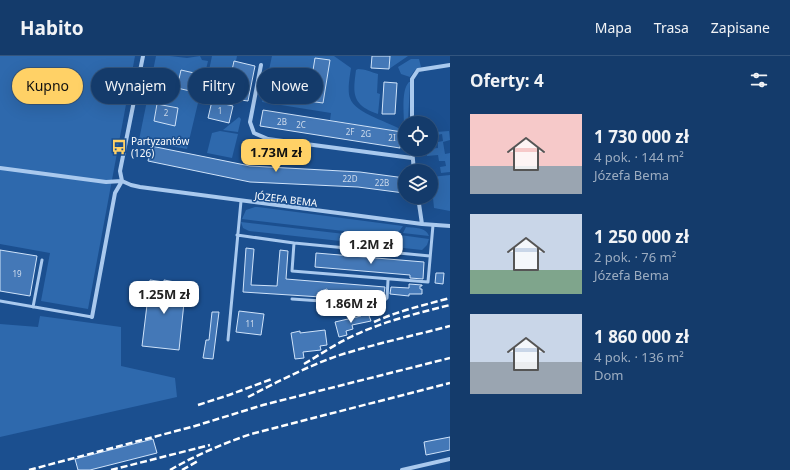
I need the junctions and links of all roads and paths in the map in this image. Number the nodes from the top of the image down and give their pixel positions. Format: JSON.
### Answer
{"nodes":[{"id":1,"x":143,"y":56,"type":"edge"},
{"id":2,"x":261,"y":65,"type":"dead end"},
{"id":3,"x":450,"y":65,"type":"edge"},
{"id":4,"x":412,"y":116,"type":"edge"},
{"id":5,"x":412,"y":158,"type":"joint"},
{"id":6,"x":413,"y":164,"type":"edge"},
{"id":7,"x":0,"y":168,"type":"edge"},
{"id":8,"x":122,"y":181,"type":"junction"},
{"id":9,"x":241,"y":201,"type":"junction"},
{"id":10,"x":419,"y":204,"type":"edge"},
{"id":11,"x":422,"y":224,"type":"junction"},
{"id":12,"x":433,"y":224,"type":"junction"},
{"id":13,"x":450,"y":226,"type":"edge"},
{"id":14,"x":237,"y":235,"type":"junction"},
{"id":15,"x":294,"y":243,"type":"junction"},
{"id":16,"x":430,"y":256,"type":"junction"},
{"id":17,"x":42,"y":260,"type":"dead end"},
{"id":18,"x":388,"y":280,"type":"junction"},
{"id":19,"x":292,"y":300,"type":"dead end"},
{"id":20,"x":0,"y":301,"type":"edge"},
{"id":21,"x":34,"y":307,"type":"junction"},
{"id":22,"x":92,"y":317,"type":"joint"},
{"id":23,"x":228,"y":340,"type":"dead end"},
{"id":24,"x":450,"y":458,"type":"edge"},
{"id":25,"x":402,"y":470,"type":"edge"}],
"edges":[{"from":1,"to":8,"type":"street"},
{"from":2,"to":5,"type":"street"},
{"from":3,"to":4,"type":"street"},
{"from":5,"to":6,"type":"street"},
{"from":7,"to":8,"type":"street","name":"JÓZEFA BEMA"},
{"from":8,"to":9,"type":"street","name":"JÓZEFA BEMA"},
{"from":8,"to":22,"type":"street"},
{"from":9,"to":11,"type":"street","name":"JÓZEFA BEMA"},
{"from":9,"to":14,"type":"lane"},
{"from":10,"to":11,"type":"street"},
{"from":11,"to":12,"type":"street","name":"JÓZEFA BEMA"},
{"from":12,"to":13,"type":"street","name":"JÓZEFA BEMA"},
{"from":12,"to":16,"type":"lane"},
{"from":14,"to":15,"type":"lane"},
{"from":14,"to":23,"type":"lane"},
{"from":15,"to":16,"type":"lane"},
{"from":15,"to":18,"type":"lane"},
{"from":16,"to":18,"type":"lane"},
{"from":17,"to":21,"type":"lane"},
{"from":18,"to":19,"type":"lane"},
{"from":20,"to":21,"type":"lane"},
{"from":21,"to":22,"type":"lane"},
{"from":24,"to":25,"type":"street"}]}
